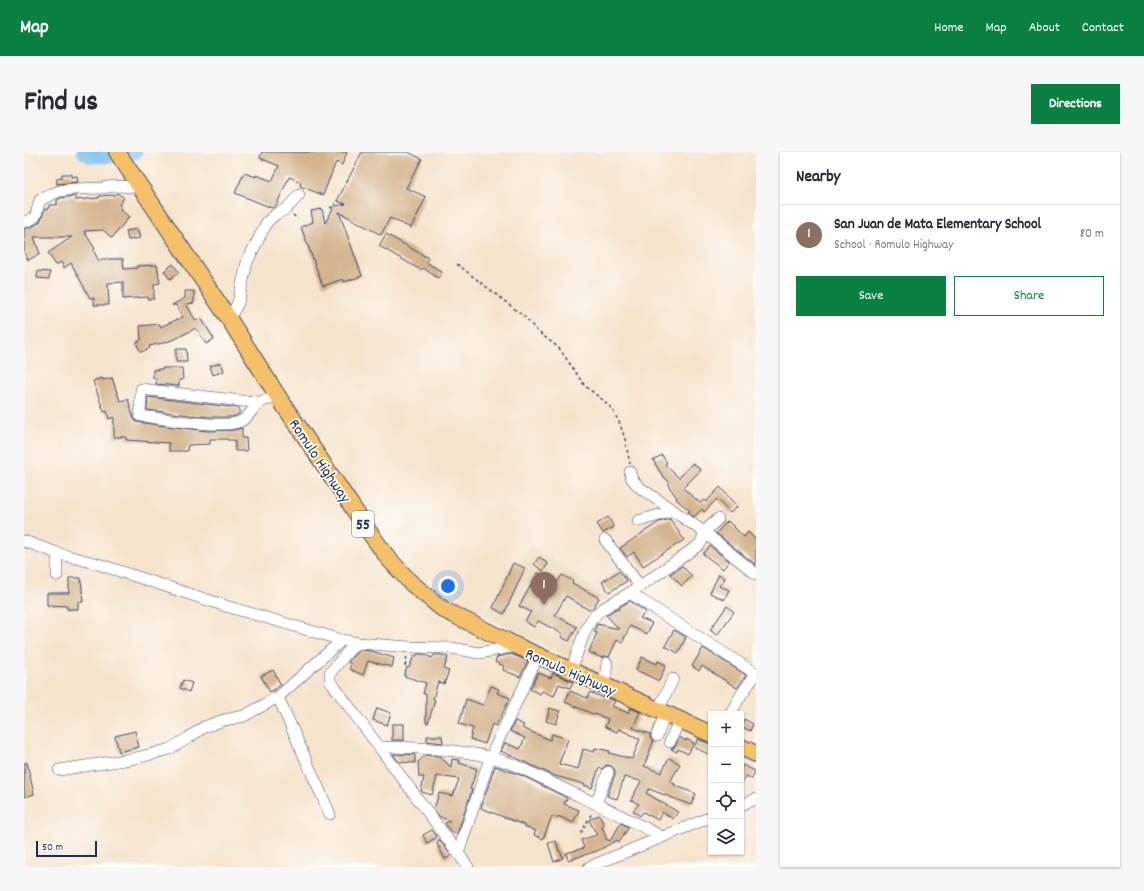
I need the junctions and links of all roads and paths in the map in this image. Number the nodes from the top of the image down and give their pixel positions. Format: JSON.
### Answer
{"nodes":[{"id":1,"x":117,"y":152,"type":"edge"},
{"id":2,"x":138,"y":183,"type":"junction"},
{"id":3,"x":299,"y":195,"type":"dead end"},
{"id":4,"x":24,"y":222,"type":"edge"},
{"id":5,"x":457,"y":264,"type":"dead end"},
{"id":6,"x":229,"y":319,"type":"junction"},
{"id":7,"x":279,"y":398,"type":"junction"},
{"id":8,"x":242,"y":401,"type":"junction"},
{"id":9,"x":260,"y":402,"type":"junction"},
{"id":10,"x":137,"y":414,"type":"junction"},
{"id":11,"x":241,"y":422,"type":"junction"},
{"id":12,"x":140,"y":427,"type":"dead end"},
{"id":13,"x":630,"y":472,"type":"joint"},
{"id":14,"x":674,"y":511,"type":"junction"},
{"id":15,"x":718,"y":519,"type":"dead end"},
{"id":16,"x":638,"y":521,"type":"dead end"},
{"id":17,"x":704,"y":532,"type":"junction"},
{"id":18,"x":605,"y":540,"type":"dead end"},
{"id":19,"x":24,"y":541,"type":"edge"},
{"id":20,"x":56,"y":553,"type":"junction"},
{"id":21,"x":756,"y":574,"type":"edge"},
{"id":22,"x":57,"y":575,"type":"dead end"},
{"id":23,"x":640,"y":586,"type":"junction"},
{"id":24,"x":630,"y":593,"type":"junction"},
{"id":25,"x":342,"y":640,"type":"junction"},
{"id":26,"x":358,"y":643,"type":"junction"},
{"id":27,"x":517,"y":646,"type":"junction"},
{"id":28,"x":538,"y":656,"type":"junction"},
{"id":29,"x":607,"y":663,"type":"dead end"},
{"id":30,"x":571,"y":671,"type":"junction"},
{"id":31,"x":756,"y":673,"type":"edge"},
{"id":32,"x":673,"y":679,"type":"dead end"},
{"id":33,"x":604,"y":686,"type":"junction"},
{"id":34,"x":278,"y":696,"type":"junction"},
{"id":35,"x":731,"y":711,"type":"edge"},
{"id":36,"x":668,"y":715,"type":"junction"},
{"id":37,"x":708,"y":733,"type":"edge"},
{"id":38,"x":657,"y":736,"type":"dead end"},
{"id":39,"x":670,"y":742,"type":"dead end"},
{"id":40,"x":380,"y":747,"type":"junction"},
{"id":41,"x":744,"y":748,"type":"edge"},
{"id":42,"x":756,"y":754,"type":"edge"},
{"id":43,"x":490,"y":758,"type":"junction"},
{"id":44,"x":59,"y":770,"type":"dead end"},
{"id":45,"x":608,"y":772,"type":"dead end"},
{"id":46,"x":756,"y":799,"type":"edge"},
{"id":47,"x":596,"y":804,"type":"junction"},
{"id":48,"x":744,"y":804,"type":"edge"},
{"id":49,"x":330,"y":814,"type":"dead end"},
{"id":50,"x":708,"y":818,"type":"edge"},
{"id":51,"x":581,"y":833,"type":"dead end"},
{"id":52,"x":662,"y":837,"type":"junction"},
{"id":53,"x":458,"y":853,"type":"junction"},
{"id":54,"x":594,"y":866,"type":"edge"},
{"id":55,"x":468,"y":867,"type":"edge"}],
"edges":[{"from":1,"to":2,"type":"highway","name":"Romulo Highway","number":"55"},
{"from":2,"to":4,"type":"street"},
{"from":2,"to":6,"type":"highway","name":"Romulo Highway","number":"55"},
{"from":3,"to":6,"type":"street"},
{"from":5,"to":13,"type":"path"},
{"from":6,"to":7,"type":"highway","name":"Romulo Highway","number":"55"},
{"from":7,"to":9,"type":"street"},
{"from":7,"to":27,"type":"highway","name":"Romulo Highway","number":"55"},
{"from":8,"to":9,"type":"street"},
{"from":8,"to":10,"type":"street"},
{"from":8,"to":11,"type":"street"},
{"from":9,"to":11,"type":"street"},
{"from":10,"to":11,"type":"street"},
{"from":10,"to":12,"type":"street"},
{"from":13,"to":14,"type":"street"},
{"from":14,"to":16,"type":"street"},
{"from":14,"to":17,"type":"street"},
{"from":15,"to":17,"type":"street"},
{"from":17,"to":21,"type":"street"},
{"from":17,"to":23,"type":"street"},
{"from":18,"to":23,"type":"street"},
{"from":19,"to":20,"type":"street"},
{"from":20,"to":22,"type":"street"},
{"from":20,"to":25,"type":"street"},
{"from":23,"to":24,"type":"street"},
{"from":24,"to":30,"type":"street"},
{"from":24,"to":31,"type":"street"},
{"from":25,"to":26,"type":"street"},
{"from":25,"to":34,"type":"street"},
{"from":26,"to":27,"type":"street"},
{"from":26,"to":40,"type":"street"},
{"from":27,"to":28,"type":"highway","name":"Romulo Highway","number":"55"},
{"from":28,"to":30,"type":"highway","name":"Romulo Highway","number":"55"},
{"from":28,"to":43,"type":"street"},
{"from":29,"to":33,"type":"street"},
{"from":30,"to":33,"type":"highway","name":"Romulo Highway","number":"55"},
{"from":31,"to":35,"type":"street"},
{"from":32,"to":36,"type":"street"},
{"from":33,"to":36,"type":"highway","name":"Romulo Highway","number":"55"},
{"from":34,"to":44,"type":"street"},
{"from":34,"to":49,"type":"street"},
{"from":36,"to":37,"type":"highway","name":"Romulo Highway","number":"55"},
{"from":36,"to":38,"type":"street"},
{"from":36,"to":39,"type":"street"},
{"from":40,"to":43,"type":"street"},
{"from":40,"to":53,"type":"street"},
{"from":41,"to":42,"type":"highway"},
{"from":43,"to":47,"type":"street"},
{"from":43,"to":53,"type":"street"},
{"from":45,"to":47,"type":"street"},
{"from":46,"to":48,"type":"street"},
{"from":47,"to":51,"type":"path"},
{"from":47,"to":52,"type":"street"},
{"from":50,"to":52,"type":"street"},
{"from":52,"to":54,"type":"street"},
{"from":53,"to":55,"type":"street"}]}
